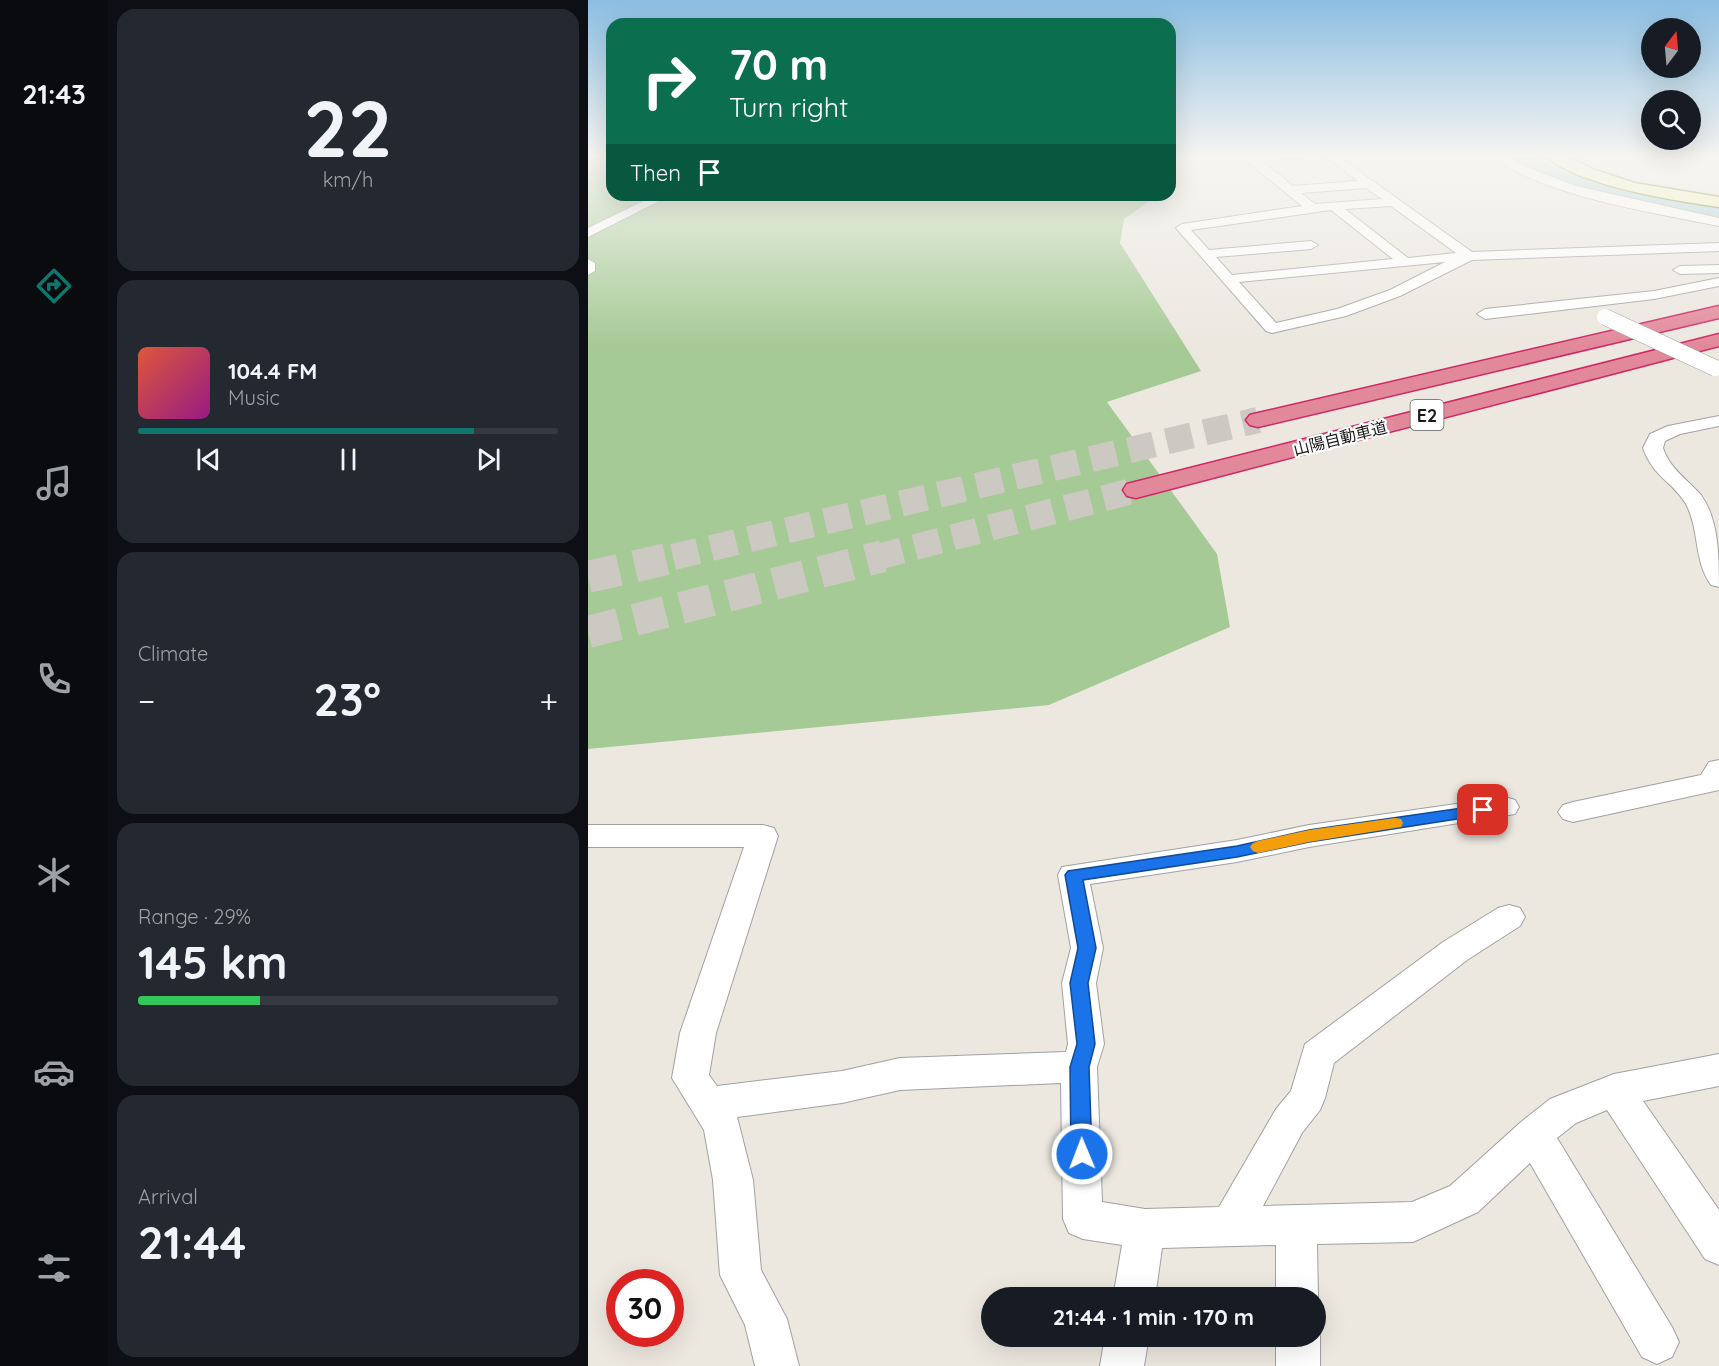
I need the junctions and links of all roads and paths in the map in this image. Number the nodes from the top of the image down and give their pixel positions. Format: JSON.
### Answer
{"nodes":[{"id":1,"x":619,"y":218,"type":"edge"},
{"id":2,"x":1246,"y":218,"type":"edge"},
{"id":3,"x":1281,"y":218,"type":"edge"},
{"id":4,"x":1347,"y":218,"type":"edge"},
{"id":5,"x":1416,"y":218,"type":"edge"},
{"id":6,"x":1700,"y":218,"type":"edge"},
{"id":7,"x":1719,"y":222,"type":"edge"},
{"id":8,"x":588,"y":233,"type":"edge"},
{"id":9,"x":1311,"y":245,"type":"junction"},
{"id":10,"x":1719,"y":247,"type":"edge"},
{"id":11,"x":1206,"y":254,"type":"junction"},
{"id":12,"x":1469,"y":256,"type":"junction"},
{"id":13,"x":1405,"y":262,"type":"junction"},
{"id":14,"x":588,"y":263,"type":"edge"},
{"id":15,"x":1337,"y":269,"type":"junction"},
{"id":16,"x":1719,"y":269,"type":"edge"},
{"id":17,"x":588,"y":270,"type":"edge"},
{"id":18,"x":1680,"y":270,"type":"dead end"},
{"id":19,"x":1230,"y":279,"type":"junction"},
{"id":20,"x":1719,"y":282,"type":"edge"},
{"id":21,"x":1553,"y":291,"type":"dead end"},
{"id":22,"x":1719,"y":291,"type":"edge"},
{"id":23,"x":1654,"y":295,"type":"junction"},
{"id":24,"x":1507,"y":296,"type":"dead end"},
{"id":25,"x":1522,"y":309,"type":"junction"},
{"id":26,"x":1719,"y":312,"type":"edge"},
{"id":27,"x":1485,"y":314,"type":"dead end"},
{"id":28,"x":1719,"y":340,"type":"edge"},
{"id":29,"x":1717,"y":369,"type":"edge"},
{"id":30,"x":1258,"y":420,"type":"tunnel mouth"},
{"id":31,"x":1719,"y":421,"type":"edge"},
{"id":32,"x":1136,"y":490,"type":"tunnel mouth"},
{"id":33,"x":1719,"y":580,"type":"edge"},
{"id":34,"x":1719,"y":769,"type":"edge"},
{"id":35,"x":1505,"y":807,"type":"dead end"},
{"id":36,"x":1573,"y":812,"type":"dead end"},
{"id":37,"x":588,"y":837,"type":"edge"},
{"id":38,"x":1509,"y":917,"type":"dead end"},
{"id":39,"x":1079,"y":1067,"type":"junction"},
{"id":40,"x":1719,"y":1070,"type":"edge"},
{"id":41,"x":1614,"y":1090,"type":"junction"},
{"id":42,"x":707,"y":1104,"type":"junction"},
{"id":43,"x":1534,"y":1134,"type":"junction"},
{"id":44,"x":1296,"y":1227,"type":"junction"},
{"id":45,"x":1229,"y":1228,"type":"junction"},
{"id":46,"x":1145,"y":1229,"type":"junction"},
{"id":47,"x":1719,"y":1245,"type":"edge"},
{"id":48,"x":1136,"y":1287,"type":"edge"},
{"id":49,"x":1297,"y":1287,"type":"edge"},
{"id":50,"x":1657,"y":1342,"type":"dead end"},
{"id":51,"x":1125,"y":1347,"type":"edge"},
{"id":52,"x":1298,"y":1347,"type":"edge"},
{"id":53,"x":777,"y":1366,"type":"edge"},
{"id":54,"x":1122,"y":1366,"type":"edge"},
{"id":55,"x":1298,"y":1366,"type":"edge"}],
"edges":[{"from":1,"to":8,"type":"street"},
{"from":2,"to":11,"type":"street"},
{"from":3,"to":9,"type":"street"},
{"from":4,"to":13,"type":"street"},
{"from":5,"to":12,"type":"street"},
{"from":6,"to":7,"type":"street"},
{"from":9,"to":11,"type":"street"},
{"from":9,"to":15,"type":"street"},
{"from":10,"to":12,"type":"street"},
{"from":11,"to":19,"type":"street"},
{"from":12,"to":13,"type":"street"},
{"from":12,"to":19,"type":"street"},
{"from":13,"to":15,"type":"street"},
{"from":14,"to":17,"type":"street"},
{"from":15,"to":19,"type":"street"},
{"from":16,"to":18,"type":"street"},
{"from":20,"to":23,"type":"street"},
{"from":21,"to":23,"type":"street"},
{"from":22,"to":29,"type":"street","bridge":true},
{"from":23,"to":25,"type":"street"},
{"from":24,"to":25,"type":"street"},
{"from":25,"to":27,"type":"street"},
{"from":26,"to":30,"type":"highway","name":"山陽自動車道","number":"E2"},
{"from":28,"to":32,"type":"highway","name":"山陽自動車道","number":"E2"},
{"from":31,"to":33,"type":"street"},
{"from":34,"to":36,"type":"street"},
{"from":35,"to":39,"type":"street"},
{"from":37,"to":42,"type":"street"},
{"from":38,"to":45,"type":"street"},
{"from":39,"to":42,"type":"street"},
{"from":39,"to":46,"type":"street"},
{"from":40,"to":41,"type":"street"},
{"from":41,"to":43,"type":"street"},
{"from":41,"to":47,"type":"street"},
{"from":42,"to":53,"type":"street"},
{"from":43,"to":44,"type":"street"},
{"from":43,"to":50,"type":"street"},
{"from":44,"to":45,"type":"street"},
{"from":44,"to":49,"type":"street"},
{"from":45,"to":46,"type":"street"},
{"from":46,"to":48,"type":"street"},
{"from":51,"to":54,"type":"street"},
{"from":52,"to":55,"type":"street"}]}
